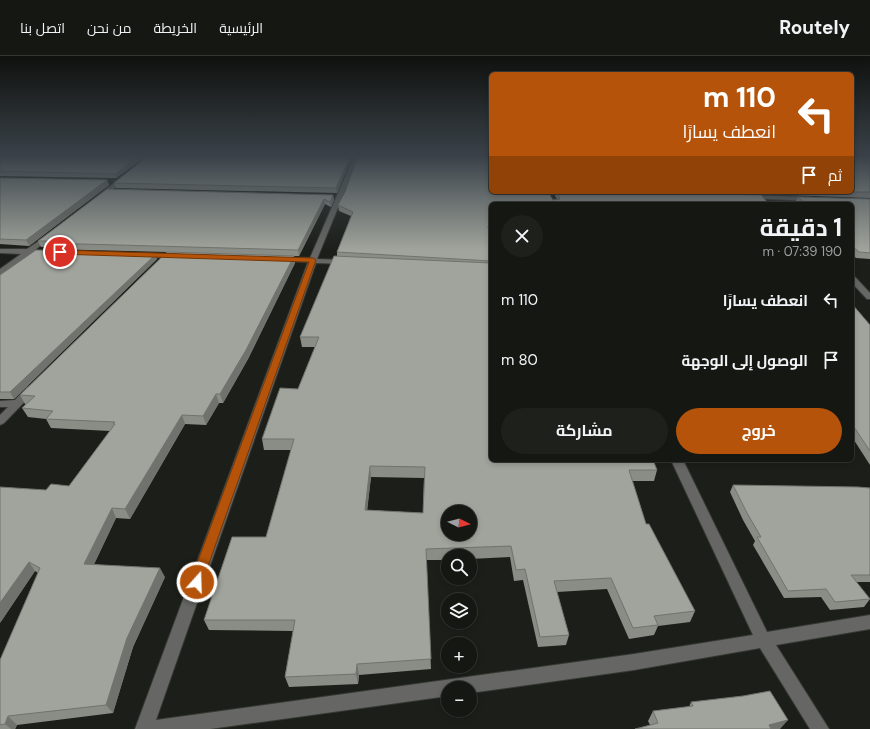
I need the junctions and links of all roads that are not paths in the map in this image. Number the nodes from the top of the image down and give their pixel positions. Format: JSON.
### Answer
{"nodes":[{"id":1,"x":112,"y":187,"type":"edge"},
{"id":2,"x":341,"y":187,"type":"edge"},
{"id":3,"x":108,"y":191,"type":"junction"},
{"id":4,"x":116,"y":191,"type":"edge"},
{"id":5,"x":810,"y":194,"type":"edge"},
{"id":6,"x":741,"y":196,"type":"edge"},
{"id":7,"x":772,"y":197,"type":"junction"},
{"id":8,"x":96,"y":200,"type":"edge"},
{"id":9,"x":776,"y":202,"type":"edge"},
{"id":10,"x":53,"y":233,"type":"edge"},
{"id":11,"x":0,"y":251,"type":"edge"},
{"id":12,"x":29,"y":252,"type":"junction"},
{"id":13,"x":52,"y":252,"type":"edge"},
{"id":14,"x":137,"y":254,"type":"edge"},
{"id":15,"x":168,"y":255,"type":"junction"},
{"id":16,"x":183,"y":256,"type":"edge"},
{"id":17,"x":275,"y":259,"type":"edge"},
{"id":18,"x":313,"y":260,"type":"junction"},
{"id":19,"x":352,"y":262,"type":"edge"},
{"id":20,"x":157,"y":266,"type":"edge"},
{"id":21,"x":0,"y":273,"type":"edge"},
{"id":22,"x":855,"y":285,"type":"edge"},
{"id":23,"x":870,"y":285,"type":"edge"},
{"id":24,"x":870,"y":297,"type":"edge"},
{"id":25,"x":39,"y":381,"type":"edge"},
{"id":26,"x":16,"y":403,"type":"junction"},
{"id":27,"x":0,"y":404,"type":"edge"},
{"id":28,"x":0,"y":421,"type":"edge"},
{"id":29,"x":678,"y":462,"type":"edge"},
{"id":30,"x":870,"y":622,"type":"edge"},
{"id":31,"x":764,"y":639,"type":"junction"},
{"id":32,"x":144,"y":729,"type":"edge"},
{"id":33,"x":149,"y":729,"type":"edge"},
{"id":34,"x":820,"y":729,"type":"edge"}],
"edges":[{"from":1,"to":3,"type":"street"},
{"from":2,"to":18,"type":"street"},
{"from":3,"to":4,"type":"street"},
{"from":3,"to":8,"type":"street"},
{"from":5,"to":7,"type":"street"},
{"from":6,"to":7,"type":"street"},
{"from":7,"to":9,"type":"street"},
{"from":10,"to":12,"type":"street"},
{"from":11,"to":12,"type":"street"},
{"from":12,"to":13,"type":"street"},
{"from":12,"to":21,"type":"street"},
{"from":14,"to":15,"type":"street"},
{"from":15,"to":16,"type":"street"},
{"from":15,"to":20,"type":"street"},
{"from":17,"to":18,"type":"street"},
{"from":18,"to":19,"type":"street"},
{"from":18,"to":32,"type":"street"},
{"from":22,"to":23,"type":"street"},
{"from":22,"to":24,"type":"street"},
{"from":25,"to":26,"type":"street"},
{"from":26,"to":27,"type":"street"},
{"from":26,"to":28,"type":"street"},
{"from":29,"to":31,"type":"street"},
{"from":30,"to":31,"type":"street"},
{"from":31,"to":33,"type":"street"},
{"from":31,"to":34,"type":"street"}]}
